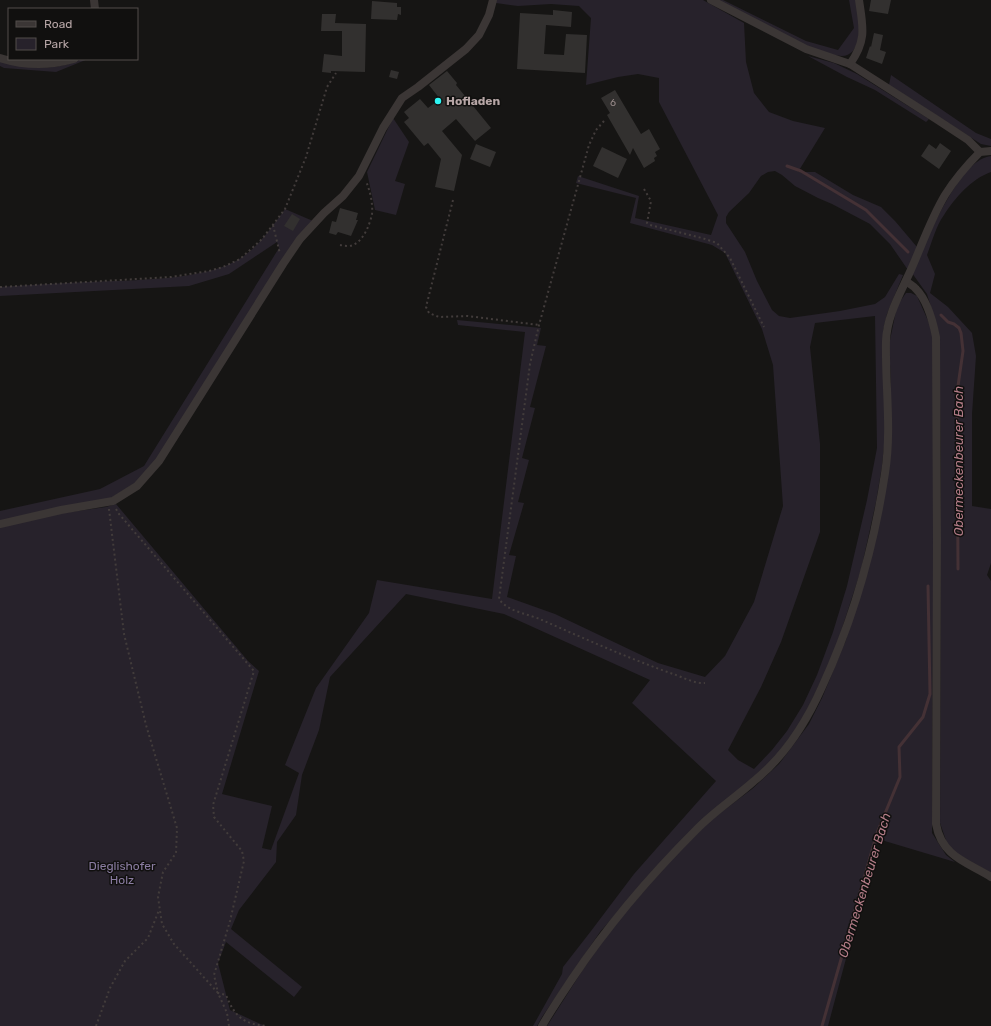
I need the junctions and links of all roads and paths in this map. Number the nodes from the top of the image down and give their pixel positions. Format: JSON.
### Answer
{"nodes":[{"id":1,"x":493,"y":0,"type":"edge"},
{"id":2,"x":711,"y":0,"type":"edge"},
{"id":3,"x":859,"y":0,"type":"edge"},
{"id":4,"x":0,"y":58,"type":"edge"},
{"id":5,"x":70,"y":60,"type":"edge"},
{"id":6,"x":850,"y":64,"type":"junction"},
{"id":7,"x":336,"y":73,"type":"dead end"},
{"id":8,"x":604,"y":121,"type":"dead end"},
{"id":9,"x":991,"y":151,"type":"edge"},
{"id":10,"x":980,"y":152,"type":"junction"},
{"id":11,"x":359,"y":176,"type":"junction"},
{"id":12,"x":644,"y":189,"type":"dead end"},
{"id":13,"x":453,"y":200,"type":"dead end"},
{"id":14,"x":274,"y":225,"type":"junction"},
{"id":15,"x":340,"y":245,"type":"dead end"},
{"id":16,"x":283,"y":264,"type":"junction"},
{"id":17,"x":906,"y":281,"type":"junction"},
{"id":18,"x":0,"y":287,"type":"edge"},
{"id":19,"x":539,"y":325,"type":"junction"},
{"id":20,"x":764,"y":327,"type":"dead end"},
{"id":21,"x":110,"y":502,"type":"junction"},
{"id":22,"x":0,"y":524,"type":"edge"},
{"id":23,"x":705,"y":683,"type":"dead end"},
{"id":24,"x":991,"y":877,"type":"edge"},
{"id":25,"x":159,"y":909,"type":"junction"},
{"id":26,"x":218,"y":993,"type":"junction"},
{"id":27,"x":96,"y":1026,"type":"edge"},
{"id":28,"x":229,"y":1026,"type":"edge"},
{"id":29,"x":267,"y":1026,"type":"edge"},
{"id":30,"x":542,"y":1026,"type":"edge"}],
"edges":[{"from":1,"to":11,"type":"street"},
{"from":2,"to":6,"type":"street"},
{"from":3,"to":6,"type":"street"},
{"from":4,"to":5,"type":"street"},
{"from":6,"to":10,"type":"street"},
{"from":7,"to":14,"type":"path"},
{"from":8,"to":19,"type":"path"},
{"from":9,"to":10,"type":"street"},
{"from":10,"to":17,"type":"street"},
{"from":11,"to":15,"type":"path"},
{"from":11,"to":16,"type":"street"},
{"from":12,"to":20,"type":"path"},
{"from":13,"to":19,"type":"path"},
{"from":14,"to":16,"type":"path"},
{"from":14,"to":18,"type":"path"},
{"from":16,"to":21,"type":"street"},
{"from":17,"to":24,"type":"street"},
{"from":17,"to":30,"type":"street"},
{"from":19,"to":23,"type":"path"},
{"from":21,"to":22,"type":"street"},
{"from":21,"to":25,"type":"path"},
{"from":21,"to":26,"type":"path"},
{"from":25,"to":26,"type":"path"},
{"from":25,"to":27,"type":"path"},
{"from":26,"to":28,"type":"path"},
{"from":26,"to":29,"type":"path"}]}
